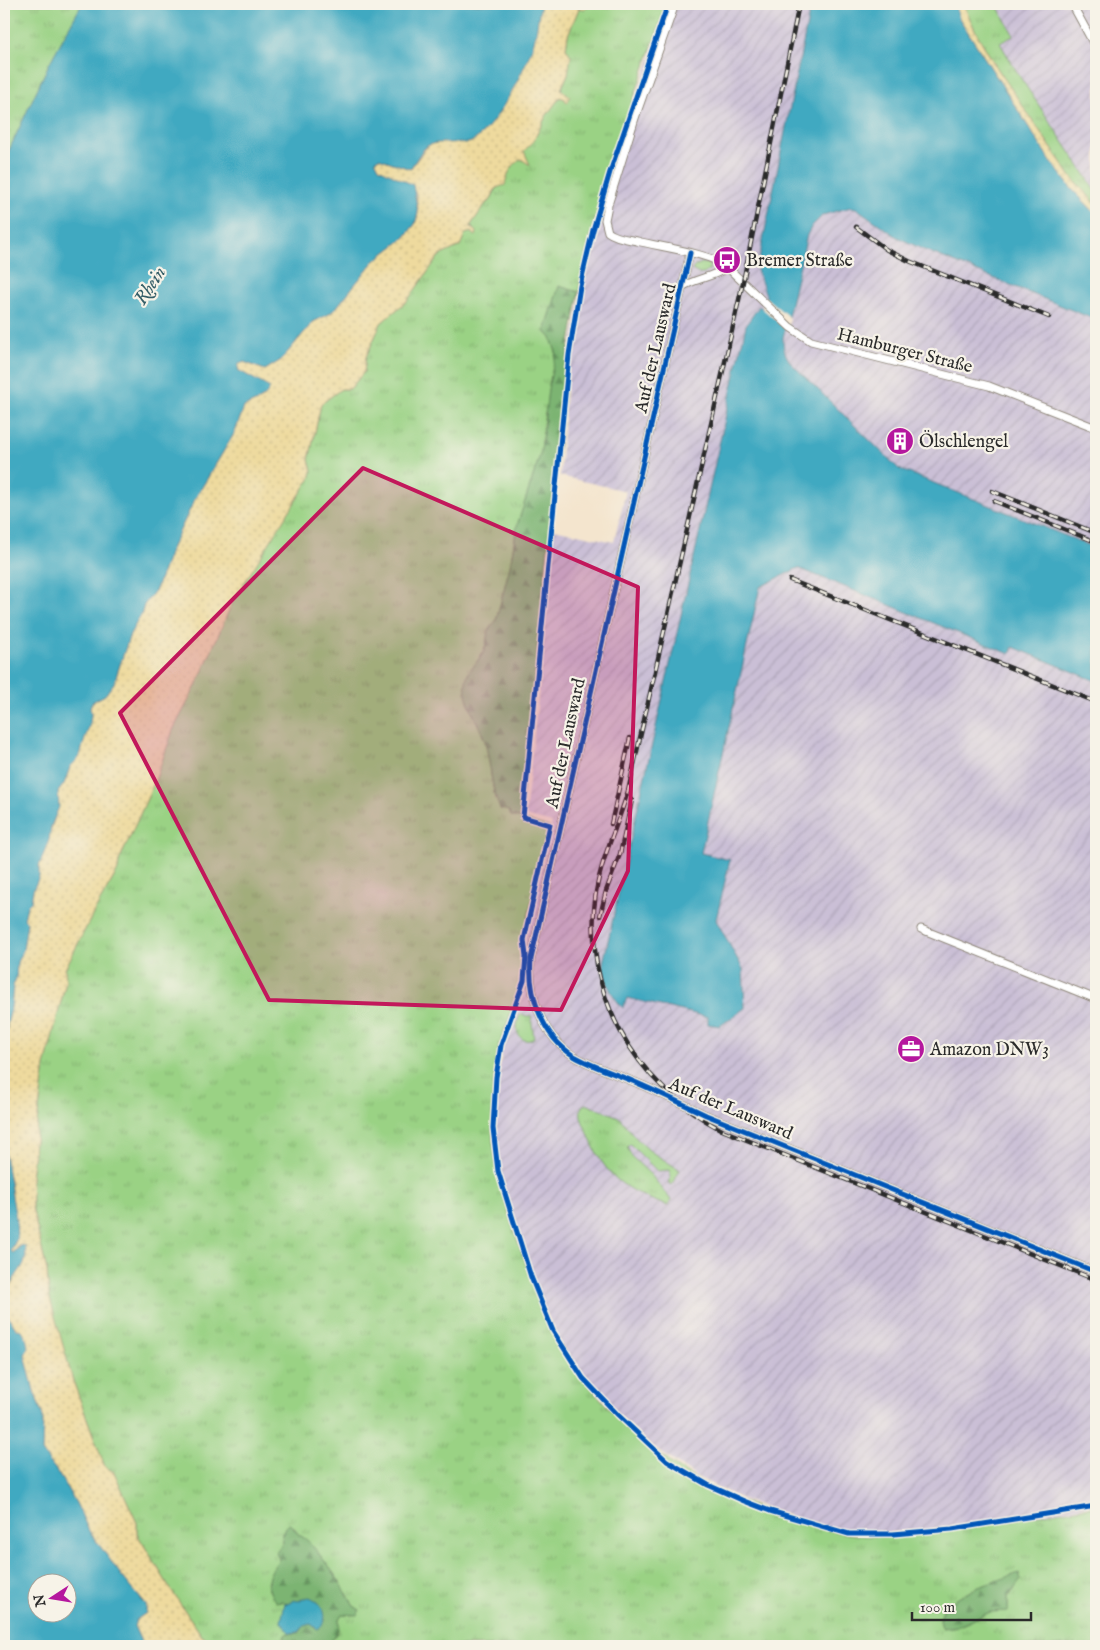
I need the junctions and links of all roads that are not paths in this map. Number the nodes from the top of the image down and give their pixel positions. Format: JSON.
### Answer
{"nodes":[{"id":1,"x":675,"y":4,"type":"edge"},
{"id":2,"x":1072,"y":4,"type":"edge"},
{"id":3,"x":1096,"y":48,"type":"edge"},
{"id":4,"x":690,"y":253,"type":"junction"},
{"id":5,"x":727,"y":267,"type":"junction"},
{"id":6,"x":682,"y":287,"type":"junction"},
{"id":7,"x":1096,"y":428,"type":"edge"},
{"id":8,"x":921,"y":929,"type":"dead end"},
{"id":9,"x":1096,"y":1000,"type":"edge"},
{"id":10,"x":1096,"y":1272,"type":"edge"}],
"edges":[{"from":1,"to":4,"type":"street"},
{"from":2,"to":3,"type":"street"},
{"from":4,"to":5,"type":"street","name":"Hamburger Straße"},
{"from":4,"to":6,"type":"street","name":"Auf der Lausward"},
{"from":5,"to":6,"type":"street"},
{"from":5,"to":7,"type":"street","name":"Hamburger Straße"},
{"from":6,"to":10,"type":"street","name":"Auf der Lausward"},
{"from":8,"to":9,"type":"street"}]}
